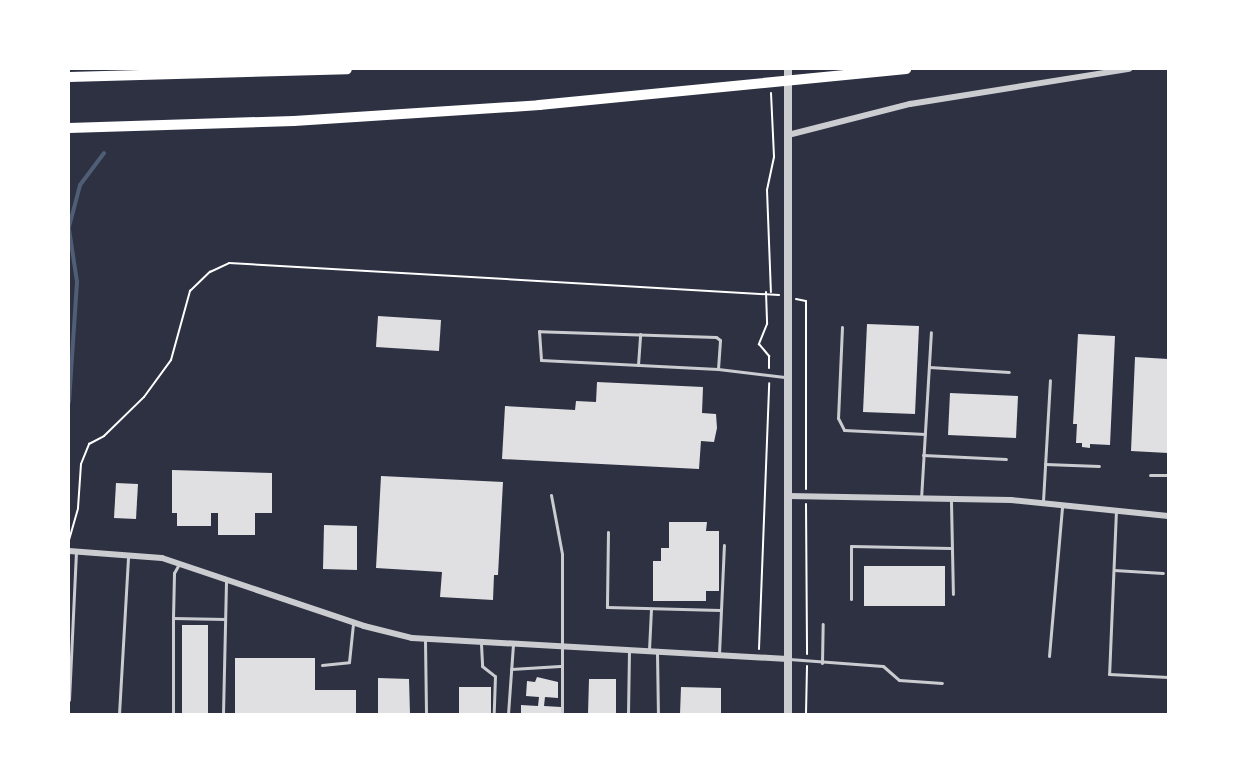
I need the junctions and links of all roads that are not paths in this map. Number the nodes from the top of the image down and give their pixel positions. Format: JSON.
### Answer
{"nodes":[{"id":1,"x":347,"y":69,"type":"edge"},
{"id":2,"x":788,"y":69,"type":"edge"},
{"id":3,"x":906,"y":69,"type":"edge"},
{"id":4,"x":1129,"y":69,"type":"edge"},
{"id":5,"x":69,"y":77,"type":"edge"},
{"id":6,"x":69,"y":128,"type":"edge"},
{"id":7,"x":788,"y":135,"type":"junction"},
{"id":8,"x":842,"y":327,"type":"dead end"},
{"id":9,"x":931,"y":332,"type":"dead end"},
{"id":10,"x":640,"y":334,"type":"junction"},
{"id":11,"x":638,"y":365,"type":"junction"},
{"id":12,"x":929,"y":367,"type":"junction"},
{"id":13,"x":718,"y":369,"type":"junction"},
{"id":14,"x":1009,"y":372,"type":"dead end"},
{"id":15,"x":787,"y":378,"type":"junction"},
{"id":16,"x":1050,"y":380,"type":"dead end"},
{"id":17,"x":925,"y":434,"type":"junction"},
{"id":18,"x":923,"y":455,"type":"junction"},
{"id":19,"x":1006,"y":459,"type":"dead end"},
{"id":20,"x":1045,"y":464,"type":"junction"},
{"id":21,"x":1099,"y":466,"type":"dead end"},
{"id":22,"x":1150,"y":475,"type":"dead end"},
{"id":23,"x":1168,"y":475,"type":"edge"},
{"id":24,"x":552,"y":495,"type":"dead end"},
{"id":25,"x":788,"y":496,"type":"junction"},
{"id":26,"x":921,"y":501,"type":"junction"},
{"id":27,"x":951,"y":501,"type":"junction"},
{"id":28,"x":1042,"y":503,"type":"junction"},
{"id":29,"x":1062,"y":505,"type":"junction"},
{"id":30,"x":1116,"y":510,"type":"junction"},
{"id":31,"x":1168,"y":516,"type":"edge"},
{"id":32,"x":608,"y":532,"type":"dead end"},
{"id":33,"x":724,"y":545,"type":"dead end"},
{"id":34,"x":950,"y":548,"type":"junction"},
{"id":35,"x":73,"y":551,"type":"edge"},
{"id":36,"x":128,"y":554,"type":"junction"},
{"id":37,"x":179,"y":563,"type":"junction"},
{"id":38,"x":1114,"y":570,"type":"junction"},
{"id":39,"x":1162,"y":573,"type":"dead end"},
{"id":40,"x":227,"y":579,"type":"junction"},
{"id":41,"x":953,"y":594,"type":"dead end"},
{"id":42,"x":851,"y":599,"type":"dead end"},
{"id":43,"x":651,"y":609,"type":"junction"},
{"id":44,"x":720,"y":610,"type":"junction"},
{"id":45,"x":173,"y":618,"type":"junction"},
{"id":46,"x":225,"y":619,"type":"junction"},
{"id":47,"x":353,"y":623,"type":"junction"},
{"id":48,"x":824,"y":624,"type":"dead end"},
{"id":49,"x":425,"y":639,"type":"junction"},
{"id":50,"x":481,"y":642,"type":"junction"},
{"id":51,"x":513,"y":643,"type":"junction"},
{"id":52,"x":561,"y":646,"type":"junction"},
{"id":53,"x":629,"y":650,"type":"junction"},
{"id":54,"x":653,"y":650,"type":"junction"},
{"id":55,"x":719,"y":654,"type":"junction"},
{"id":56,"x":1049,"y":656,"type":"dead end"},
{"id":57,"x":787,"y":659,"type":"junction"},
{"id":58,"x":822,"y":663,"type":"junction"},
{"id":59,"x":322,"y":665,"type":"dead end"},
{"id":60,"x":560,"y":666,"type":"junction"},
{"id":61,"x":511,"y":669,"type":"junction"},
{"id":62,"x":1168,"y":677,"type":"edge"},
{"id":63,"x":942,"y":682,"type":"dead end"},
{"id":64,"x":69,"y":700,"type":"edge"},
{"id":65,"x":118,"y":714,"type":"edge"},
{"id":66,"x":173,"y":714,"type":"edge"},
{"id":67,"x":223,"y":714,"type":"edge"},
{"id":68,"x":426,"y":714,"type":"edge"},
{"id":69,"x":494,"y":714,"type":"edge"},
{"id":70,"x":508,"y":714,"type":"edge"},
{"id":71,"x":562,"y":714,"type":"edge"},
{"id":72,"x":628,"y":714,"type":"edge"},
{"id":73,"x":658,"y":714,"type":"edge"},
{"id":74,"x":788,"y":714,"type":"edge"}],
"edges":[{"from":1,"to":5,"type":"highway"},
{"from":2,"to":7,"type":"street"},
{"from":3,"to":6,"type":"highway"},
{"from":4,"to":7,"type":"street"},
{"from":7,"to":15,"type":"street"},
{"from":8,"to":17,"type":"lane"},
{"from":9,"to":12,"type":"lane"},
{"from":10,"to":11,"type":"lane"},
{"from":10,"to":11,"type":"lane"},
{"from":10,"to":13,"type":"lane"},
{"from":11,"to":13,"type":"lane"},
{"from":12,"to":14,"type":"lane"},
{"from":12,"to":17,"type":"lane"},
{"from":13,"to":15,"type":"lane"},
{"from":15,"to":25,"type":"street"},
{"from":16,"to":20,"type":"lane"},
{"from":17,"to":18,"type":"lane"},
{"from":18,"to":19,"type":"lane"},
{"from":18,"to":26,"type":"lane"},
{"from":20,"to":21,"type":"lane"},
{"from":20,"to":28,"type":"lane"},
{"from":22,"to":23,"type":"lane"},
{"from":24,"to":52,"type":"lane"},
{"from":25,"to":26,"type":"street"},
{"from":25,"to":57,"type":"street"},
{"from":26,"to":27,"type":"street"},
{"from":27,"to":28,"type":"street"},
{"from":27,"to":34,"type":"lane"},
{"from":28,"to":29,"type":"street"},
{"from":29,"to":30,"type":"street"},
{"from":29,"to":56,"type":"lane"},
{"from":30,"to":31,"type":"street"},
{"from":30,"to":38,"type":"lane"},
{"from":32,"to":43,"type":"lane"},
{"from":33,"to":44,"type":"lane"},
{"from":34,"to":41,"type":"lane"},
{"from":34,"to":42,"type":"lane"},
{"from":35,"to":36,"type":"street"},
{"from":35,"to":64,"type":"lane"},
{"from":36,"to":37,"type":"street"},
{"from":36,"to":65,"type":"lane"},
{"from":37,"to":40,"type":"street"},
{"from":37,"to":45,"type":"lane"},
{"from":38,"to":39,"type":"lane"},
{"from":38,"to":62,"type":"lane"},
{"from":40,"to":46,"type":"lane"},
{"from":40,"to":47,"type":"street"},
{"from":43,"to":44,"type":"lane"},
{"from":43,"to":54,"type":"lane"},
{"from":44,"to":55,"type":"lane"},
{"from":45,"to":46,"type":"lane"},
{"from":45,"to":66,"type":"lane"},
{"from":46,"to":67,"type":"lane"},
{"from":47,"to":49,"type":"street"},
{"from":47,"to":59,"type":"lane"},
{"from":48,"to":58,"type":"lane"},
{"from":49,"to":50,"type":"street"},
{"from":49,"to":68,"type":"lane"},
{"from":50,"to":51,"type":"street"},
{"from":50,"to":69,"type":"lane"},
{"from":51,"to":52,"type":"street"},
{"from":51,"to":61,"type":"lane"},
{"from":52,"to":53,"type":"street"},
{"from":52,"to":60,"type":"lane"},
{"from":53,"to":54,"type":"street"},
{"from":53,"to":72,"type":"lane"},
{"from":54,"to":55,"type":"street"},
{"from":54,"to":73,"type":"lane"},
{"from":55,"to":57,"type":"street"},
{"from":57,"to":58,"type":"lane"},
{"from":57,"to":74,"type":"street"},
{"from":58,"to":63,"type":"lane"},
{"from":60,"to":61,"type":"lane"},
{"from":60,"to":71,"type":"lane"},
{"from":61,"to":70,"type":"lane"}]}
